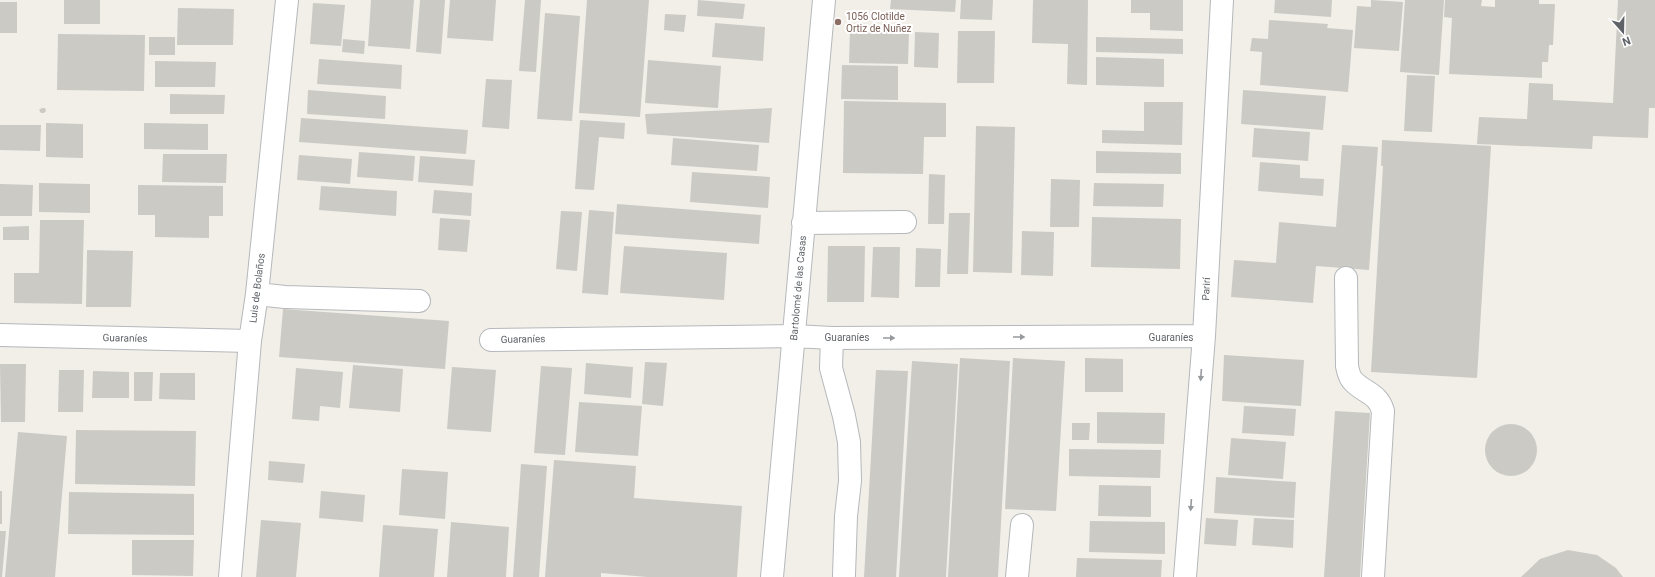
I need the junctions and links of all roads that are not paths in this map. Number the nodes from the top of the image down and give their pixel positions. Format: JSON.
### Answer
{"nodes":[{"id":1,"x":287,"y":0,"type":"edge"},
{"id":2,"x":824,"y":0,"type":"edge"},
{"id":3,"x":1222,"y":0,"type":"edge"},
{"id":4,"x":803,"y":222,"type":"junction"},
{"id":5,"x":905,"y":222,"type":"dead end"},
{"id":6,"x":1346,"y":278,"type":"dead end"},
{"id":7,"x":257,"y":294,"type":"junction"},
{"id":8,"x":419,"y":301,"type":"dead end"},
{"id":9,"x":0,"y":335,"type":"edge"},
{"id":10,"x":794,"y":336,"type":"junction"},
{"id":11,"x":1204,"y":336,"type":"junction"},
{"id":12,"x":832,"y":338,"type":"junction"},
{"id":13,"x":490,"y":340,"type":"dead end"},
{"id":14,"x":250,"y":341,"type":"junction"},
{"id":15,"x":1022,"y":525,"type":"dead end"},
{"id":16,"x":844,"y":575,"type":"dead end"},
{"id":17,"x":230,"y":577,"type":"edge"},
{"id":18,"x":772,"y":577,"type":"edge"},
{"id":19,"x":1017,"y":577,"type":"edge"},
{"id":20,"x":1185,"y":577,"type":"edge"},
{"id":21,"x":1373,"y":577,"type":"edge"}],
"edges":[{"from":1,"to":7,"type":"street","name":"Luis de Bolaños"},
{"from":2,"to":4,"type":"street","name":"Bartolomé de las Casas"},
{"from":3,"to":11,"type":"street","name":"Parirí"},
{"from":4,"to":5,"type":"street"},
{"from":4,"to":10,"type":"street","name":"Bartolomé de las Casas"},
{"from":6,"to":21,"type":"street"},
{"from":7,"to":8,"type":"street"},
{"from":7,"to":14,"type":"street","name":"Luis de Bolaños"},
{"from":9,"to":14,"type":"street","name":"Guaraníes"},
{"from":10,"to":12,"type":"street","name":"Guaraníes"},
{"from":10,"to":13,"type":"street","name":"Guaraníes"},
{"from":10,"to":18,"type":"street","name":"Bartolomé de las Casas"},
{"from":12,"to":11,"type":"street","name":"Guaraníes","one_way":true},
{"from":11,"to":20,"type":"street","name":"Parirí","one_way":true},
{"from":12,"to":16,"type":"street"},
{"from":14,"to":17,"type":"street","name":"Luis de Bolaños"},
{"from":15,"to":19,"type":"street"}]}
